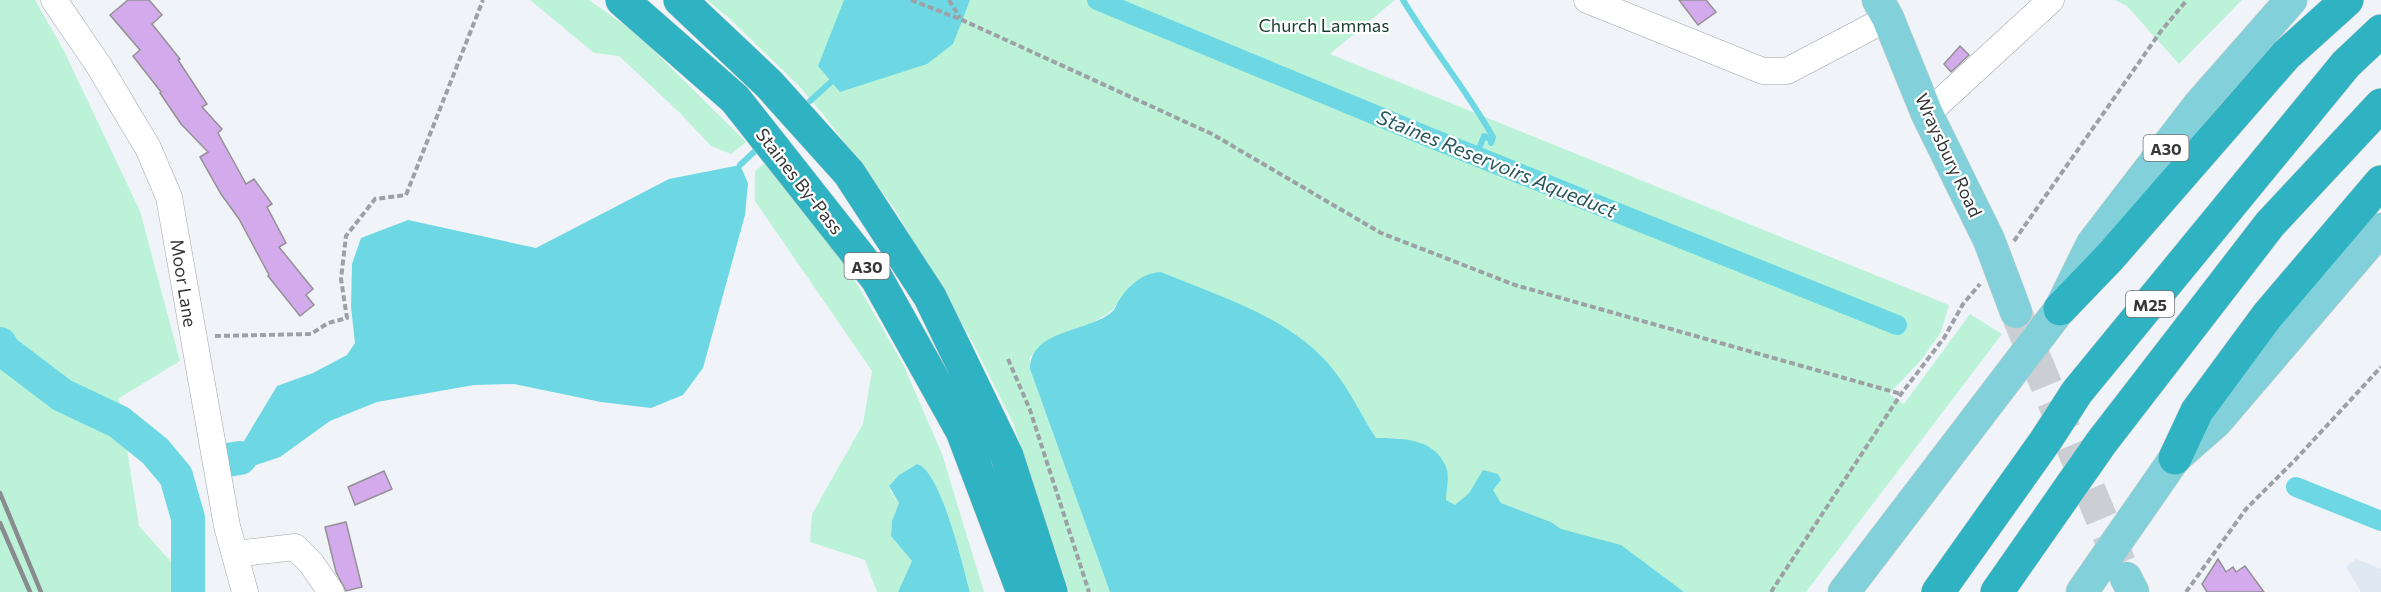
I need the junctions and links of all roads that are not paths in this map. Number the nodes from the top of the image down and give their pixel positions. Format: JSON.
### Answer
{"nodes":[{"id":1,"x":54,"y":0,"type":"edge"},
{"id":2,"x":622,"y":0,"type":"edge"},
{"id":3,"x":680,"y":0,"type":"edge"},
{"id":4,"x":1587,"y":0,"type":"edge"},
{"id":5,"x":2051,"y":0,"type":"edge"},
{"id":6,"x":2291,"y":0,"type":"edge"},
{"id":7,"x":2347,"y":0,"type":"edge"},
{"id":8,"x":1883,"y":9,"type":"edge"},
{"id":9,"x":2381,"y":31,"type":"edge"},
{"id":10,"x":2381,"y":105,"type":"edge"},
{"id":11,"x":1927,"y":114,"type":"junction"},
{"id":12,"x":2381,"y":182,"type":"edge"},
{"id":13,"x":2381,"y":230,"type":"edge"},
{"id":14,"x":2060,"y":309,"type":"junction"},
{"id":15,"x":2016,"y":312,"type":"tunnel mouth"},
{"id":16,"x":2175,"y":458,"type":"junction"},
{"id":17,"x":235,"y":554,"type":"junction"},
{"id":18,"x":245,"y":592,"type":"edge"},
{"id":19,"x":332,"y":592,"type":"edge"},
{"id":20,"x":1023,"y":592,"type":"edge"},
{"id":21,"x":1051,"y":592,"type":"edge"},
{"id":22,"x":1844,"y":592,"type":"edge"},
{"id":23,"x":1938,"y":592,"type":"edge"},
{"id":24,"x":1997,"y":592,"type":"edge"},
{"id":25,"x":2082,"y":592,"type":"edge"}],
"edges":[{"from":1,"to":17,"type":"street","name":"Moor Lane"},
{"from":2,"to":20,"type":"highway","name":"Staines By-Pass","number":"A30"},
{"from":3,"to":21,"type":"highway","name":"Staines By-Pass","number":"A30"},
{"from":4,"to":8,"type":"street"},
{"from":5,"to":11,"type":"street"},
{"from":6,"to":14,"type":"main road","number":"A30"},
{"from":7,"to":14,"type":"highway"},
{"from":8,"to":11,"type":"main road","name":"Wraysbury Road"},
{"from":9,"to":23,"type":"highway","number":"M25"},
{"from":10,"to":24,"type":"highway","number":"M25"},
{"from":11,"to":15,"type":"main road","name":"Wraysbury Road"},
{"from":12,"to":16,"type":"highway"},
{"from":13,"to":16,"type":"main road"},
{"from":14,"to":22,"type":"main road","number":"A30"},
{"from":16,"to":25,"type":"main road"},
{"from":17,"to":18,"type":"street","name":"Moor Lane"},
{"from":17,"to":19,"type":"street"}]}
